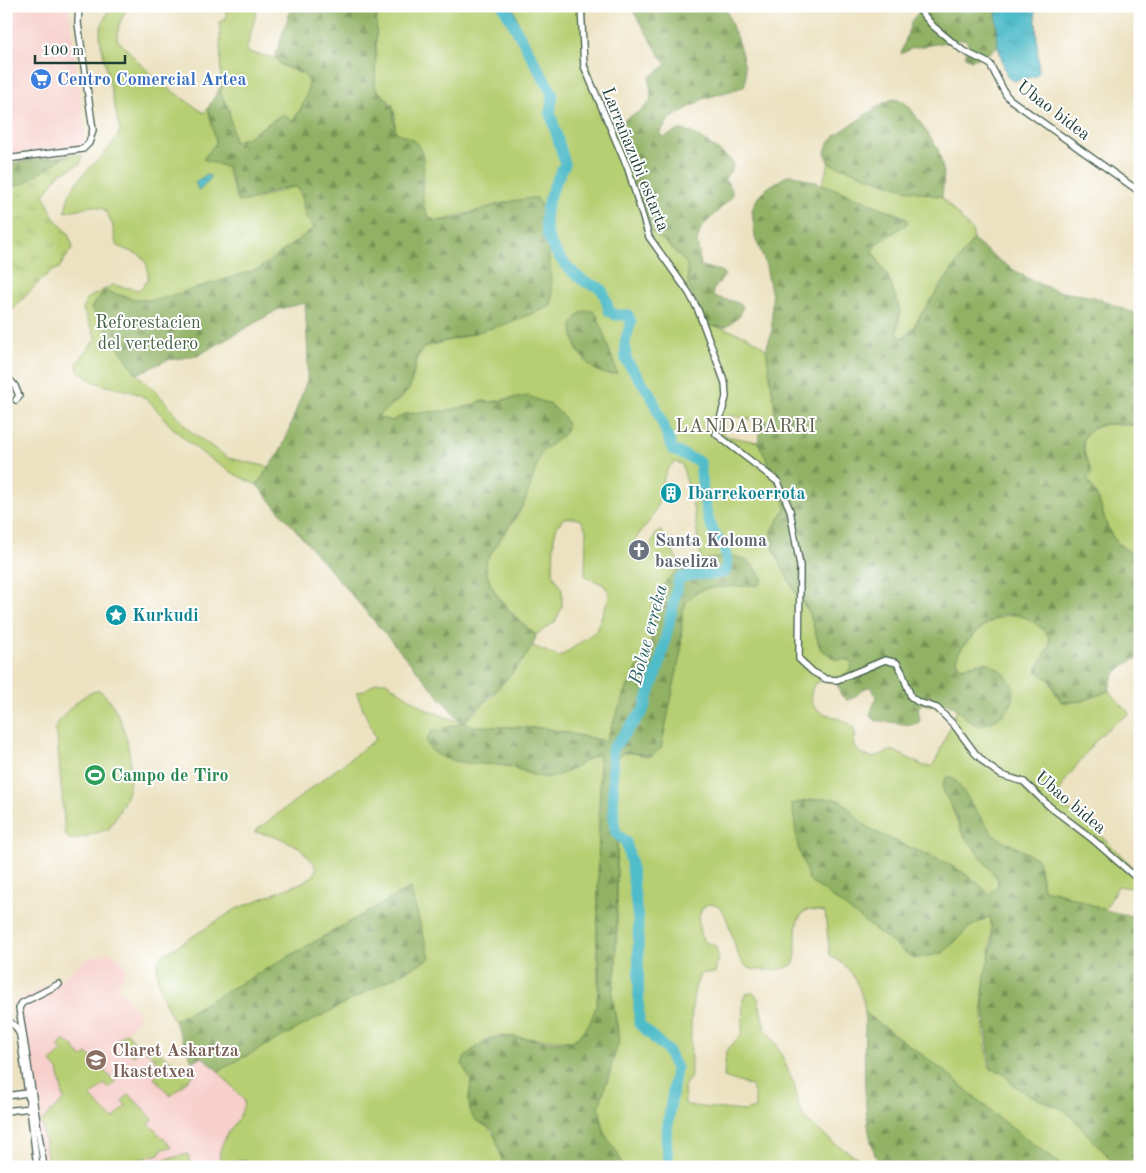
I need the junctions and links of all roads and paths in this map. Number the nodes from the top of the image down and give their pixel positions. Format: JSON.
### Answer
{"nodes":[{"id":1,"x":79,"y":6,"type":"edge"},
{"id":2,"x":581,"y":6,"type":"edge"},
{"id":3,"x":916,"y":6,"type":"edge"},
{"id":4,"x":6,"y":159,"type":"edge"},
{"id":5,"x":1140,"y":192,"type":"edge"},
{"id":6,"x":6,"y":375,"type":"edge"},
{"id":7,"x":16,"y":400,"type":"dead end"},
{"id":8,"x":799,"y":659,"type":"joint"},
{"id":9,"x":1140,"y":881,"type":"edge"},
{"id":10,"x":59,"y":984,"type":"dead end"},
{"id":11,"x":6,"y":1019,"type":"edge"},
{"id":12,"x":28,"y":1093,"type":"junction"},
{"id":13,"x":6,"y":1096,"type":"edge"},
{"id":14,"x":30,"y":1108,"type":"junction"},
{"id":15,"x":6,"y":1111,"type":"edge"},
{"id":16,"x":37,"y":1167,"type":"edge"},
{"id":17,"x":44,"y":1167,"type":"edge"}],
"edges":[{"from":1,"to":4,"type":"street"},
{"from":2,"to":8,"type":"street","name":"Larrañazubi estarta"},
{"from":3,"to":5,"type":"street","name":"Ubao bidea"},
{"from":6,"to":7,"type":"street"},
{"from":8,"to":9,"type":"street","name":"Ubao bidea"},
{"from":10,"to":17,"type":"street"},
{"from":11,"to":12,"type":"street"},
{"from":12,"to":13,"type":"street"},
{"from":12,"to":14,"type":"street"},
{"from":14,"to":15,"type":"street"},
{"from":14,"to":16,"type":"street"}]}
